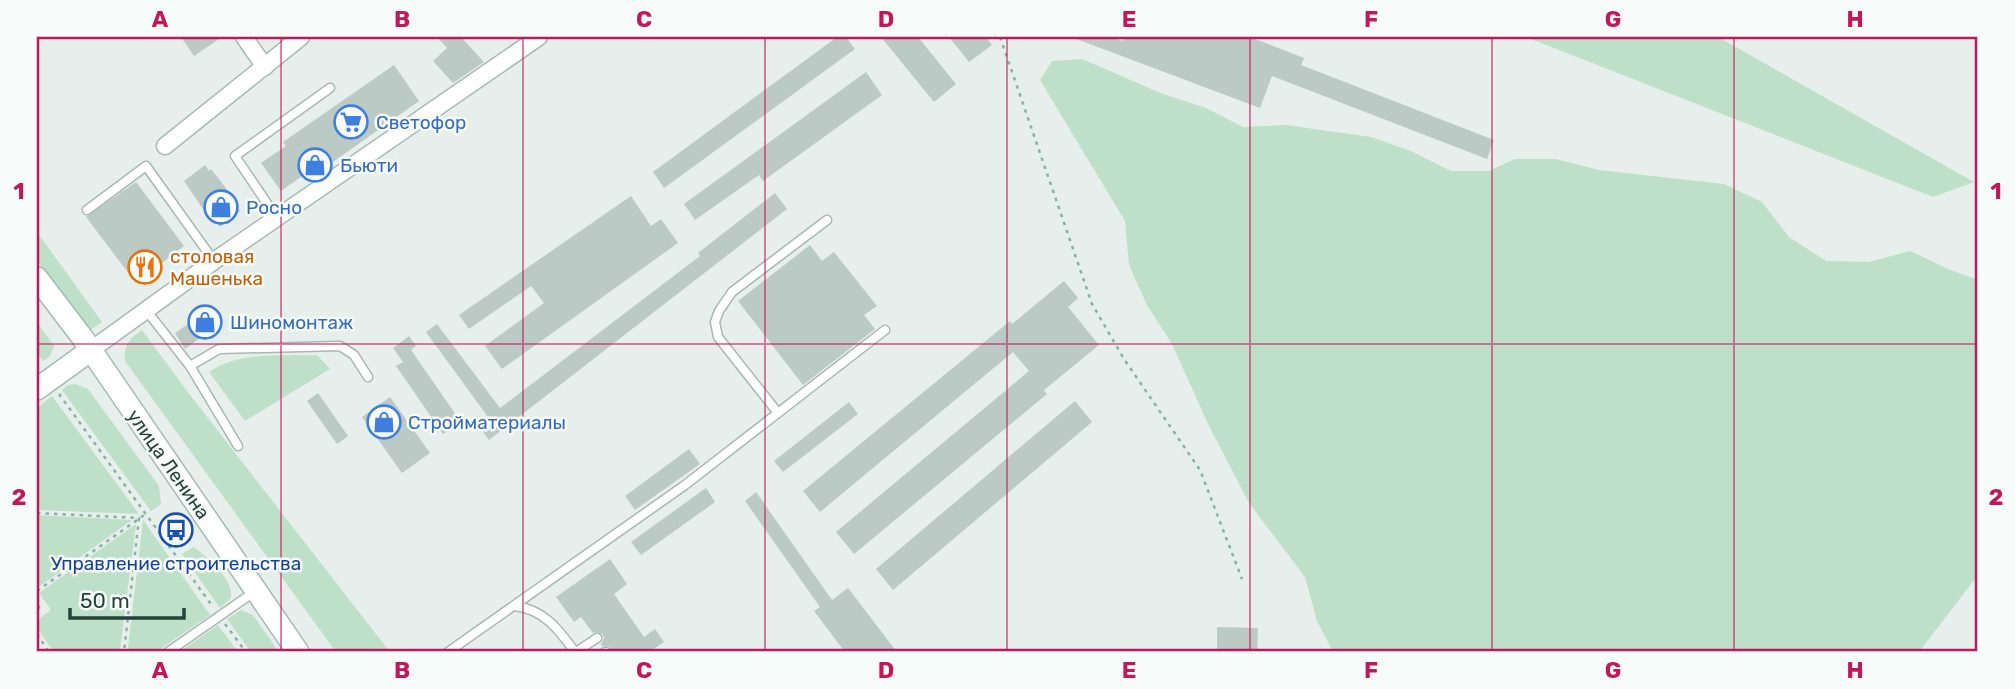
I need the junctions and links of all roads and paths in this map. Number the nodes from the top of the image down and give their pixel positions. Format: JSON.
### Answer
{"nodes":[{"id":1,"x":244,"y":37,"type":"edge"},
{"id":2,"x":301,"y":37,"type":"edge"},
{"id":3,"x":539,"y":37,"type":"edge"},
{"id":4,"x":1000,"y":37,"type":"edge"},
{"id":5,"x":265,"y":66,"type":"junction"},
{"id":6,"x":331,"y":88,"type":"dead end"},
{"id":7,"x":165,"y":146,"type":"dead end"},
{"id":8,"x":87,"y":210,"type":"dead end"},
{"id":9,"x":277,"y":218,"type":"junction"},
{"id":10,"x":827,"y":220,"type":"dead end"},
{"id":11,"x":214,"y":261,"type":"junction"},
{"id":12,"x":37,"y":278,"type":"edge"},
{"id":13,"x":146,"y":310,"type":"junction"},
{"id":14,"x":886,"y":330,"type":"dead end"},
{"id":15,"x":91,"y":351,"type":"junction"},
{"id":16,"x":190,"y":366,"type":"junction"},
{"id":17,"x":368,"y":377,"type":"dead end"},
{"id":18,"x":43,"y":385,"type":"edge"},
{"id":19,"x":778,"y":413,"type":"junction"},
{"id":20,"x":238,"y":446,"type":"dead end"},
{"id":21,"x":37,"y":513,"type":"edge"},
{"id":22,"x":147,"y":513,"type":"junction"},
{"id":23,"x":139,"y":518,"type":"junction"},
{"id":24,"x":1242,"y":579,"type":"dead end"},
{"id":25,"x":257,"y":591,"type":"junction"},
{"id":26,"x":37,"y":592,"type":"edge"},
{"id":27,"x":37,"y":598,"type":"edge"},
{"id":28,"x":514,"y":606,"type":"junction"},
{"id":29,"x":37,"y":614,"type":"edge"},
{"id":30,"x":220,"y":617,"type":"junction"},
{"id":31,"x":37,"y":634,"type":"edge"},
{"id":32,"x":597,"y":638,"type":"dead end"},
{"id":33,"x":50,"y":652,"type":"edge"},
{"id":34,"x":124,"y":652,"type":"edge"},
{"id":35,"x":168,"y":652,"type":"edge"},
{"id":36,"x":246,"y":652,"type":"edge"},
{"id":37,"x":299,"y":652,"type":"edge"},
{"id":38,"x":448,"y":652,"type":"edge"},
{"id":39,"x":575,"y":652,"type":"edge"}],
"edges":[{"from":1,"to":5,"type":"street"},
{"from":2,"to":5,"type":"street"},
{"from":3,"to":9,"type":"street"},
{"from":4,"to":24,"type":"path"},
{"from":5,"to":7,"type":"street"},
{"from":6,"to":9,"type":"lane"},
{"from":8,"to":11,"type":"lane"},
{"from":9,"to":11,"type":"street"},
{"from":10,"to":19,"type":"lane"},
{"from":11,"to":13,"type":"street"},
{"from":12,"to":15,"type":"main road","name":"улица Ленина"},
{"from":13,"to":15,"type":"street"},
{"from":13,"to":16,"type":"lane"},
{"from":14,"to":19,"type":"lane"},
{"from":15,"to":18,"type":"main road"},
{"from":15,"to":25,"type":"main road","name":"улица Ленина"},
{"from":16,"to":17,"type":"lane"},
{"from":16,"to":20,"type":"lane"},
{"from":18,"to":22,"type":"path"},
{"from":19,"to":28,"type":"lane"},
{"from":21,"to":23,"type":"path"},
{"from":22,"to":23,"type":"path"},
{"from":22,"to":30,"type":"path"},
{"from":23,"to":26,"type":"path"},
{"from":23,"to":34,"type":"path"},
{"from":25,"to":30,"type":"lane"},
{"from":25,"to":37,"type":"main road","name":"улица Ленина"},
{"from":27,"to":29,"type":"path"},
{"from":28,"to":38,"type":"lane"},
{"from":28,"to":39,"type":"lane"},
{"from":30,"to":35,"type":"lane"},
{"from":30,"to":36,"type":"path"},
{"from":31,"to":33,"type":"path"},
{"from":32,"to":39,"type":"lane"}]}
